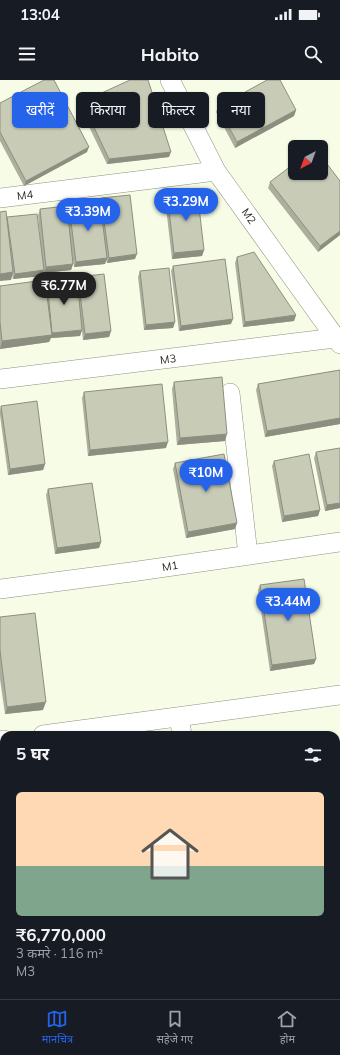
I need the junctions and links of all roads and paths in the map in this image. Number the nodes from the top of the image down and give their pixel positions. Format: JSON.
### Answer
{"nodes":[{"id":1,"x":170,"y":80,"type":"edge"},
{"id":2,"x":216,"y":171,"type":"junction"},
{"id":3,"x":0,"y":198,"type":"edge"},
{"id":4,"x":338,"y":341,"type":"edge"},
{"id":5,"x":0,"y":379,"type":"edge"},
{"id":6,"x":230,"y":393,"type":"dead end"},
{"id":7,"x":340,"y":542,"type":"edge"},
{"id":8,"x":248,"y":555,"type":"junction"},
{"id":9,"x":0,"y":589,"type":"edge"},
{"id":10,"x":340,"y":695,"type":"edge"},
{"id":11,"x":180,"y":726,"type":"edge"},
{"id":12,"x":104,"y":731,"type":"edge"}],
"edges":[{"from":1,"to":2,"type":"street","name":"M2"},
{"from":2,"to":3,"type":"street","name":"M4"},
{"from":2,"to":4,"type":"street","name":"M2"},
{"from":4,"to":5,"type":"street","name":"M3"},
{"from":6,"to":8,"type":"street"},
{"from":7,"to":8,"type":"street","name":"M1"},
{"from":8,"to":9,"type":"street","name":"M1"},
{"from":10,"to":11,"type":"street"},
{"from":11,"to":12,"type":"street"}]}
